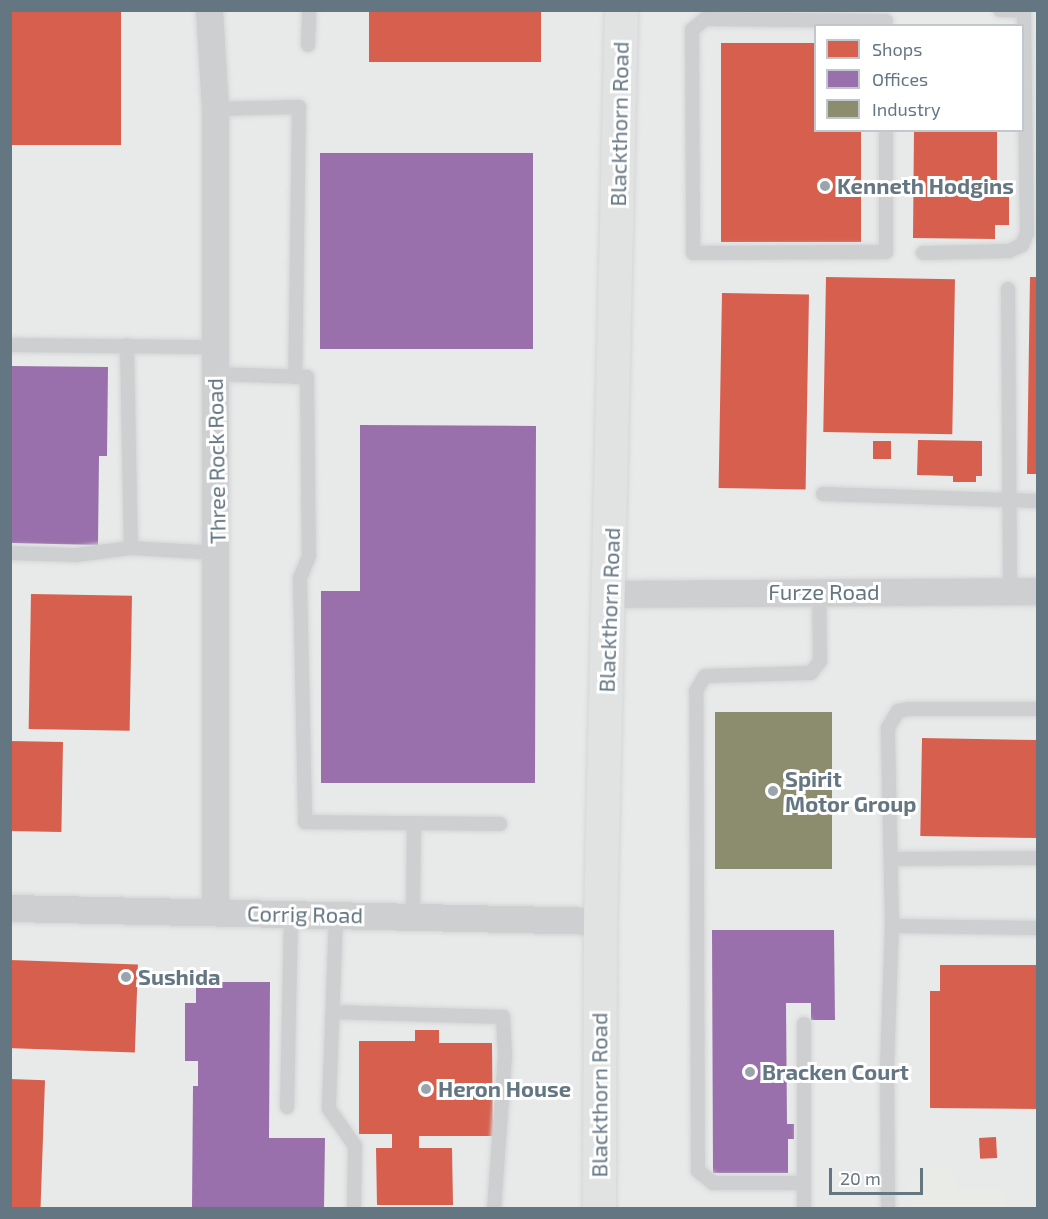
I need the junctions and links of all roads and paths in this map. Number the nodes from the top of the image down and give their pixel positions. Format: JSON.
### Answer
{"nodes":[{"id":1,"x":209,"y":10,"type":"edge"},
{"id":2,"x":309,"y":10,"type":"edge"},
{"id":3,"x":621,"y":10,"type":"edge"},
{"id":4,"x":1000,"y":10,"type":"edge"},
{"id":5,"x":1024,"y":11,"type":"edge"},
{"id":6,"x":794,"y":15,"type":"edge"},
{"id":7,"x":885,"y":19,"type":"edge"},
{"id":8,"x":308,"y":45,"type":"dead end"},
{"id":9,"x":215,"y":109,"type":"junction"},
{"id":10,"x":886,"y":132,"type":"edge"},
{"id":11,"x":923,"y":253,"type":"dead end"},
{"id":12,"x":1008,"y":289,"type":"dead end"},
{"id":13,"x":10,"y":345,"type":"edge"},
{"id":14,"x":127,"y":345,"type":"junction"},
{"id":15,"x":214,"y":347,"type":"junction"},
{"id":16,"x":214,"y":374,"type":"junction"},
{"id":17,"x":295,"y":377,"type":"junction"},
{"id":18,"x":823,"y":494,"type":"dead end"},
{"id":19,"x":1009,"y":501,"type":"junction"},
{"id":20,"x":1038,"y":501,"type":"edge"},
{"id":21,"x":131,"y":548,"type":"junction"},
{"id":22,"x":10,"y":553,"type":"edge"},
{"id":23,"x":218,"y":553,"type":"junction"},
{"id":24,"x":819,"y":591,"type":"junction"},
{"id":25,"x":1010,"y":591,"type":"junction"},
{"id":26,"x":1038,"y":591,"type":"edge"},
{"id":27,"x":610,"y":594,"type":"junction"},
{"id":28,"x":1038,"y":709,"type":"edge"},
{"id":29,"x":500,"y":824,"type":"dead end"},
{"id":30,"x":414,"y":825,"type":"junction"},
{"id":31,"x":1038,"y":858,"type":"edge"},
{"id":32,"x":892,"y":859,"type":"junction"},
{"id":33,"x":10,"y":908,"type":"edge"},
{"id":34,"x":215,"y":912,"type":"junction"},
{"id":35,"x":291,"y":914,"type":"junction"},
{"id":36,"x":336,"y":915,"type":"junction"},
{"id":37,"x":413,"y":916,"type":"junction"},
{"id":38,"x":600,"y":921,"type":"junction"},
{"id":39,"x":892,"y":926,"type":"junction"},
{"id":40,"x":1038,"y":928,"type":"edge"},
{"id":41,"x":333,"y":1012,"type":"junction"},
{"id":42,"x":804,"y":1024,"type":"dead end"},
{"id":43,"x":287,"y":1107,"type":"dead end"},
{"id":44,"x":803,"y":1183,"type":"junction"},
{"id":45,"x":354,"y":1209,"type":"edge"},
{"id":46,"x":494,"y":1209,"type":"edge"},
{"id":47,"x":599,"y":1209,"type":"edge"},
{"id":48,"x":804,"y":1209,"type":"edge"},
{"id":49,"x":888,"y":1209,"type":"edge"}],
"edges":[{"from":1,"to":9,"type":"street","name":"Three Rock Road"},
{"from":2,"to":8,"type":"lane"},
{"from":3,"to":27,"type":"street","name":"Blackthorn Road"},
{"from":4,"to":5,"type":"lane"},
{"from":5,"to":11,"type":"lane"},
{"from":6,"to":7,"type":"lane"},
{"from":6,"to":10,"type":"lane"},
{"from":9,"to":15,"type":"street","name":"Three Rock Road"},
{"from":9,"to":17,"type":"lane"},
{"from":12,"to":19,"type":"lane"},
{"from":13,"to":14,"type":"lane"},
{"from":14,"to":15,"type":"lane"},
{"from":14,"to":21,"type":"lane"},
{"from":15,"to":16,"type":"street","name":"Three Rock Road"},
{"from":16,"to":17,"type":"lane"},
{"from":16,"to":23,"type":"street","name":"Three Rock Road"},
{"from":17,"to":30,"type":"lane"},
{"from":18,"to":19,"type":"lane"},
{"from":19,"to":20,"type":"lane"},
{"from":19,"to":25,"type":"lane"},
{"from":21,"to":22,"type":"lane"},
{"from":21,"to":23,"type":"lane"},
{"from":23,"to":34,"type":"street","name":"Three Rock Road"},
{"from":24,"to":25,"type":"street","name":"Furze Road"},
{"from":24,"to":27,"type":"street","name":"Furze Road"},
{"from":24,"to":44,"type":"lane"},
{"from":25,"to":26,"type":"street","name":"Furze Road"},
{"from":27,"to":38,"type":"street","name":"Blackthorn Road"},
{"from":28,"to":32,"type":"lane"},
{"from":29,"to":30,"type":"lane"},
{"from":30,"to":37,"type":"lane"},
{"from":31,"to":32,"type":"lane"},
{"from":32,"to":39,"type":"lane"},
{"from":33,"to":34,"type":"street","name":"Corrig Road"},
{"from":34,"to":35,"type":"street","name":"Corrig Road"},
{"from":35,"to":36,"type":"street","name":"Corrig Road"},
{"from":35,"to":43,"type":"lane"},
{"from":36,"to":37,"type":"street","name":"Corrig Road"},
{"from":36,"to":41,"type":"lane"},
{"from":37,"to":38,"type":"street","name":"Corrig Road"},
{"from":38,"to":47,"type":"street","name":"Blackthorn Road"},
{"from":39,"to":40,"type":"lane"},
{"from":39,"to":49,"type":"lane"},
{"from":41,"to":45,"type":"lane"},
{"from":41,"to":46,"type":"lane"},
{"from":42,"to":44,"type":"lane"},
{"from":44,"to":48,"type":"lane"}]}
